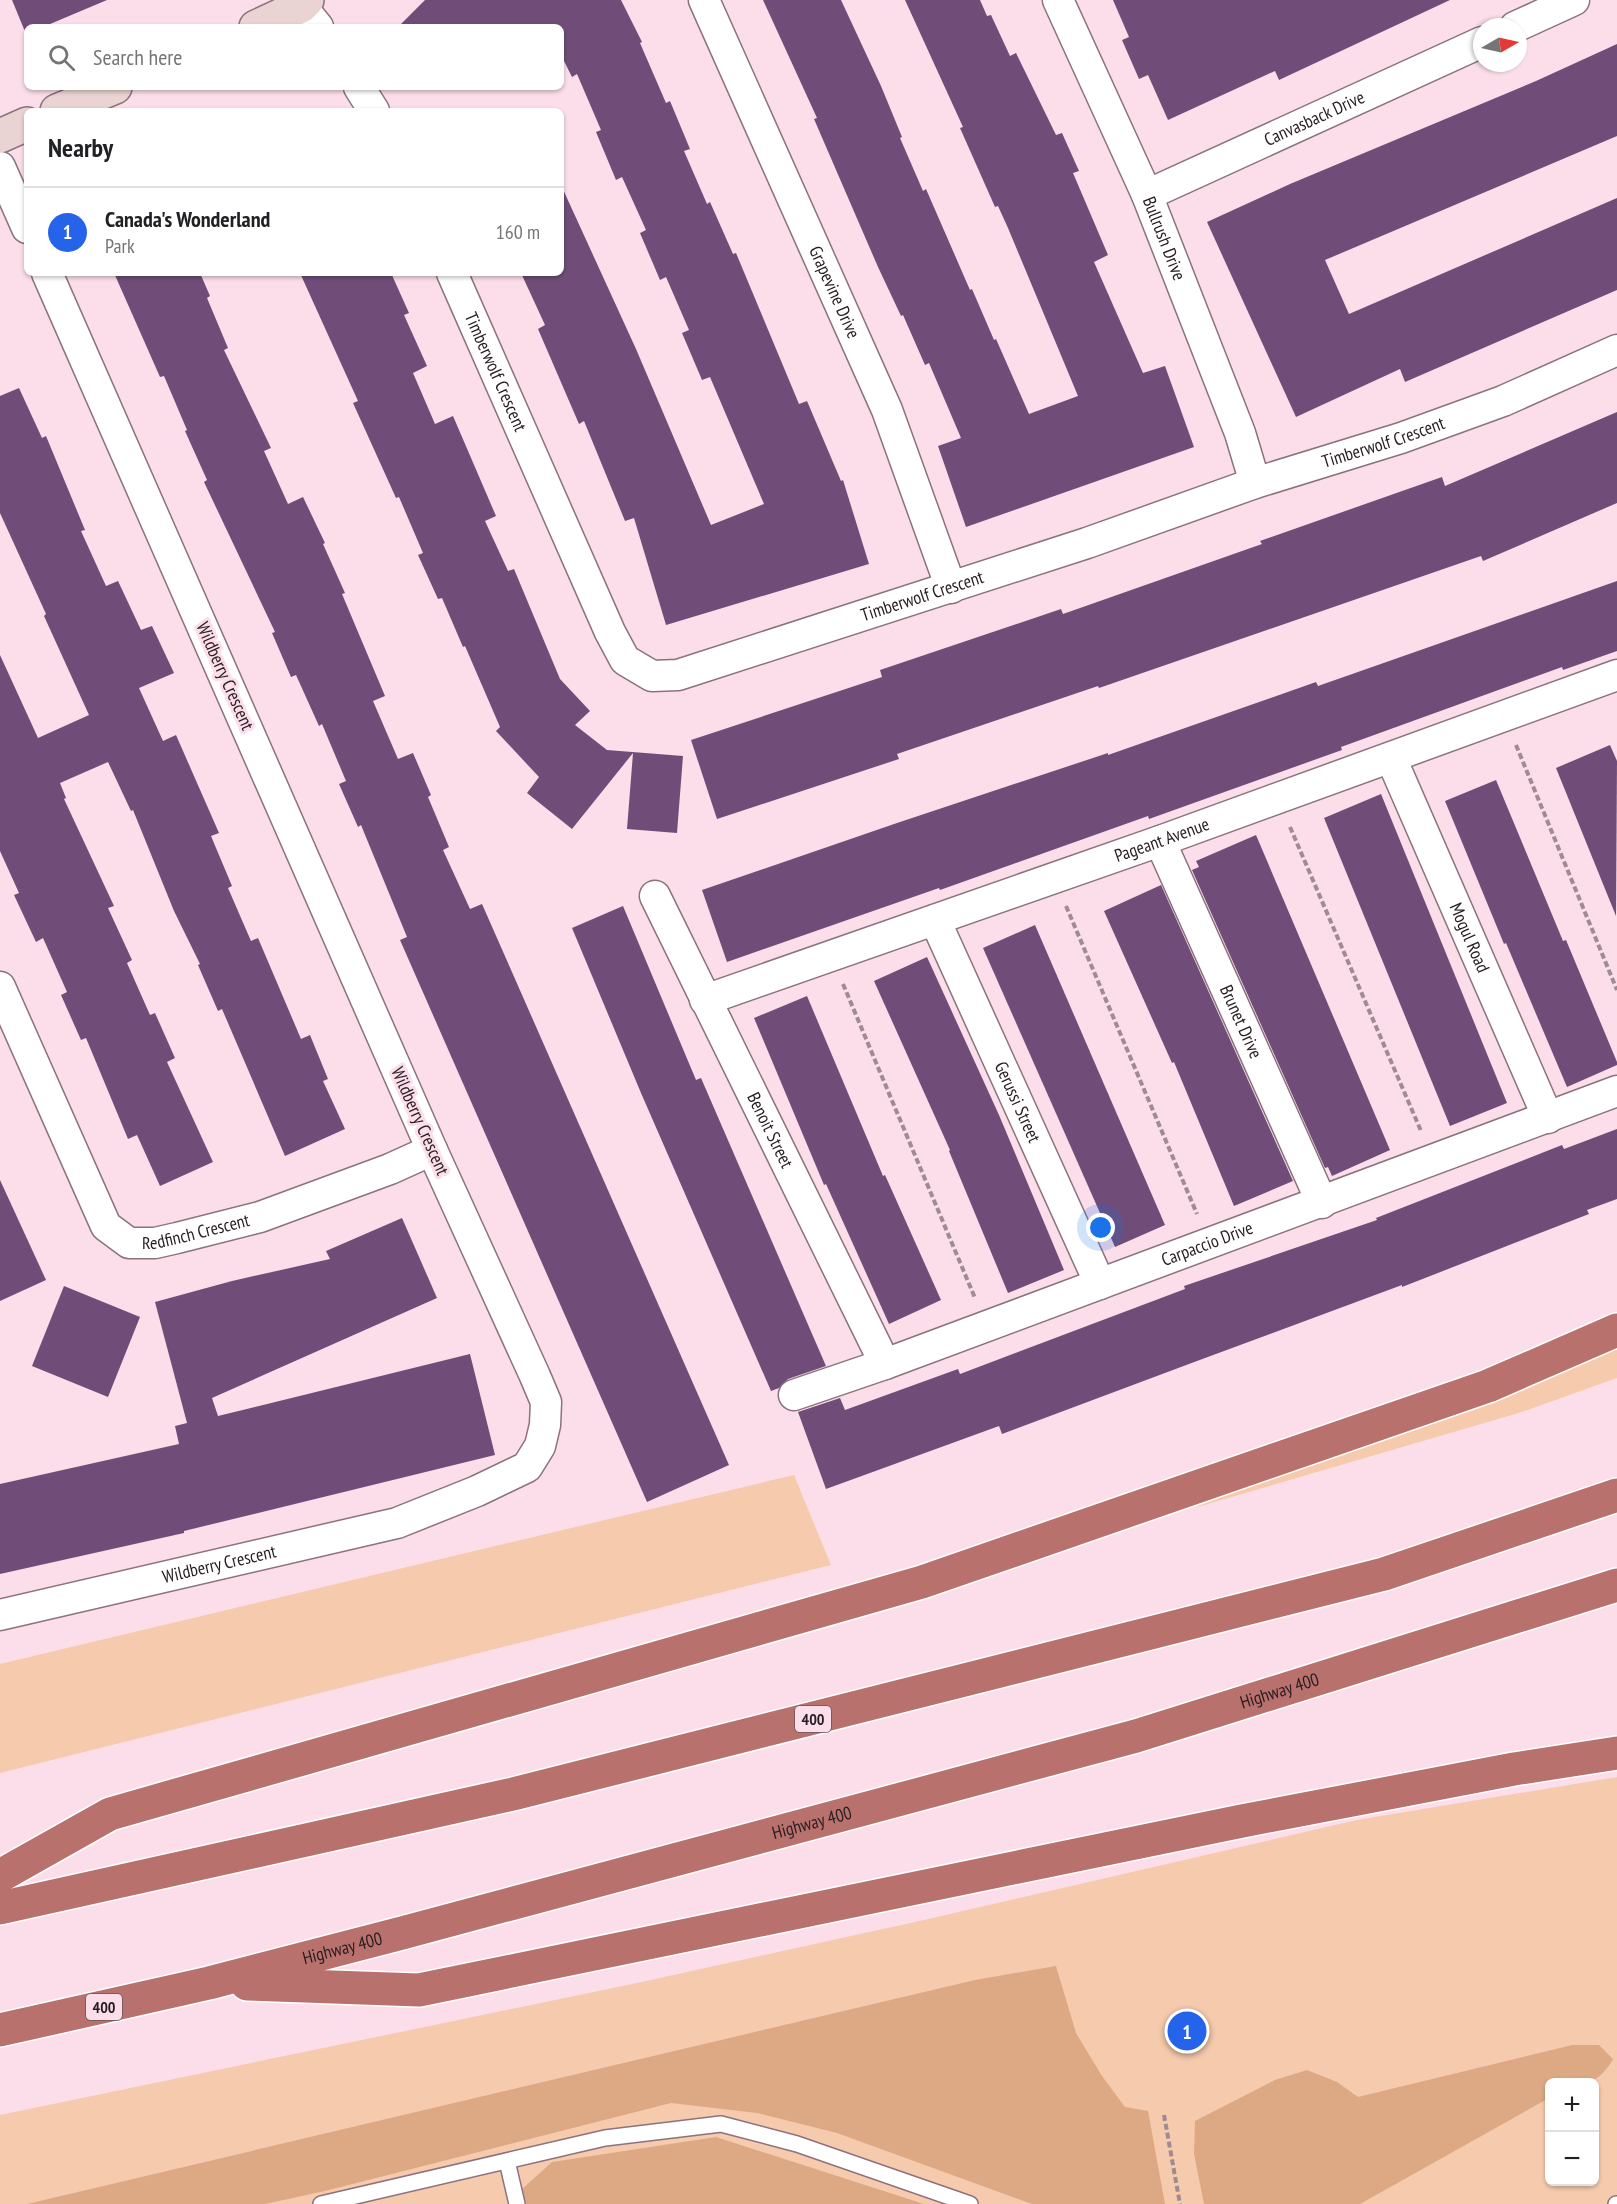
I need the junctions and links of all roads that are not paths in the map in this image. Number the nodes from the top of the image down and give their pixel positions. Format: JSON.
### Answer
{"nodes":[{"id":1,"x":704,"y":0,"type":"edge"},
{"id":2,"x":1058,"y":0,"type":"edge"},
{"id":3,"x":1574,"y":0,"type":"edge"},
{"id":4,"x":309,"y":11,"type":"edge"},
{"id":5,"x":1527,"y":22,"type":"edge"},
{"id":6,"x":266,"y":24,"type":"edge"},
{"id":7,"x":1473,"y":46,"type":"edge"},
{"id":8,"x":108,"y":90,"type":"edge"},
{"id":9,"x":361,"y":90,"type":"edge"},
{"id":10,"x":64,"y":108,"type":"edge"},
{"id":11,"x":372,"y":108,"type":"edge"},
{"id":12,"x":24,"y":125,"type":"edge"},
{"id":13,"x":0,"y":136,"type":"edge"},
{"id":14,"x":0,"y":167,"type":"edge"},
{"id":15,"x":1146,"y":195,"type":"junction"},
{"id":16,"x":24,"y":221,"type":"edge"},
{"id":17,"x":48,"y":276,"type":"edge"},
{"id":18,"x":453,"y":276,"type":"edge"},
{"id":19,"x":1617,"y":350,"type":"edge"},
{"id":20,"x":1255,"y":483,"type":"junction"},
{"id":21,"x":951,"y":588,"type":"junction"},
{"id":22,"x":1616,"y":678,"type":"edge"},
{"id":23,"x":1392,"y":758,"type":"junction"},
{"id":24,"x":1160,"y":841,"type":"junction"},
{"id":25,"x":655,"y":896,"type":"dead end"},
{"id":26,"x":935,"y":920,"type":"junction"},
{"id":27,"x":0,"y":987,"type":"edge"},
{"id":28,"x":705,"y":1000,"type":"junction"},
{"id":29,"x":1617,"y":1091,"type":"edge"},
{"id":30,"x":1548,"y":1118,"type":"junction"},
{"id":31,"x":432,"y":1150,"type":"junction"},
{"id":32,"x":1322,"y":1203,"type":"junction"},
{"id":33,"x":1100,"y":1284,"type":"junction"},
{"id":34,"x":1617,"y":1330,"type":"edge"},
{"id":35,"x":885,"y":1364,"type":"junction"},
{"id":36,"x":794,"y":1395,"type":"dead end"},
{"id":37,"x":1617,"y":1495,"type":"edge"},
{"id":38,"x":1617,"y":1585,"type":"edge"},
{"id":39,"x":0,"y":1614,"type":"edge"},
{"id":40,"x":1617,"y":1754,"type":"edge"},
{"id":41,"x":0,"y":1876,"type":"edge"},
{"id":42,"x":0,"y":1908,"type":"edge"},
{"id":43,"x":209,"y":1983,"type":"junction"},
{"id":44,"x":0,"y":2031,"type":"edge"},
{"id":45,"x":507,"y":2161,"type":"junction"},
{"id":46,"x":321,"y":2204,"type":"edge"},
{"id":47,"x":517,"y":2204,"type":"edge"},
{"id":48,"x":970,"y":2204,"type":"edge"}],
"edges":[{"from":1,"to":21,"type":"street","name":"Grapevine Drive"},
{"from":2,"to":15,"type":"street","name":"Bullrush Drive"},
{"from":3,"to":5,"type":"street"},
{"from":4,"to":6,"type":"street"},
{"from":7,"to":15,"type":"street","name":"Canvasback Drive"},
{"from":8,"to":10,"type":"street"},
{"from":9,"to":11,"type":"street"},
{"from":12,"to":13,"type":"street"},
{"from":14,"to":16,"type":"street"},
{"from":15,"to":20,"type":"street","name":"Bullrush Drive"},
{"from":17,"to":31,"type":"street","name":"Wildberry Crescent"},
{"from":18,"to":21,"type":"street","name":"Timberwolf Crescent"},
{"from":19,"to":20,"type":"street","name":"Timberwolf Crescent"},
{"from":20,"to":21,"type":"street","name":"Timberwolf Crescent"},
{"from":22,"to":23,"type":"street","name":"Pageant Avenue"},
{"from":23,"to":24,"type":"street","name":"Pageant Avenue"},
{"from":23,"to":30,"type":"street","name":"Mogul Road"},
{"from":24,"to":26,"type":"street","name":"Pageant Avenue"},
{"from":24,"to":32,"type":"street","name":"Brunet Drive"},
{"from":25,"to":28,"type":"street","name":"Benoit Street"},
{"from":26,"to":28,"type":"street","name":"Pageant Avenue"},
{"from":26,"to":33,"type":"street","name":"Gerussi Street"},
{"from":27,"to":31,"type":"street","name":"Redfinch Crescent"},
{"from":28,"to":35,"type":"street","name":"Benoit Street"},
{"from":29,"to":30,"type":"street","name":"Carpaccio Drive"},
{"from":30,"to":32,"type":"street","name":"Carpaccio Drive"},
{"from":31,"to":39,"type":"street","name":"Wildberry Crescent"},
{"from":32,"to":33,"type":"street","name":"Carpaccio Drive"},
{"from":33,"to":35,"type":"street","name":"Carpaccio Drive"},
{"from":34,"to":41,"type":"highway"},
{"from":35,"to":36,"type":"street","name":"Carpaccio Drive"},
{"from":37,"to":42,"type":"highway","number":"400"},
{"from":38,"to":43,"type":"highway","name":"Highway 400","number":"400"},
{"from":40,"to":43,"type":"highway"},
{"from":43,"to":44,"type":"highway","name":"Highway 400","number":"400"},
{"from":45,"to":46,"type":"lane"},
{"from":45,"to":47,"type":"lane"},
{"from":45,"to":48,"type":"lane"}]}
